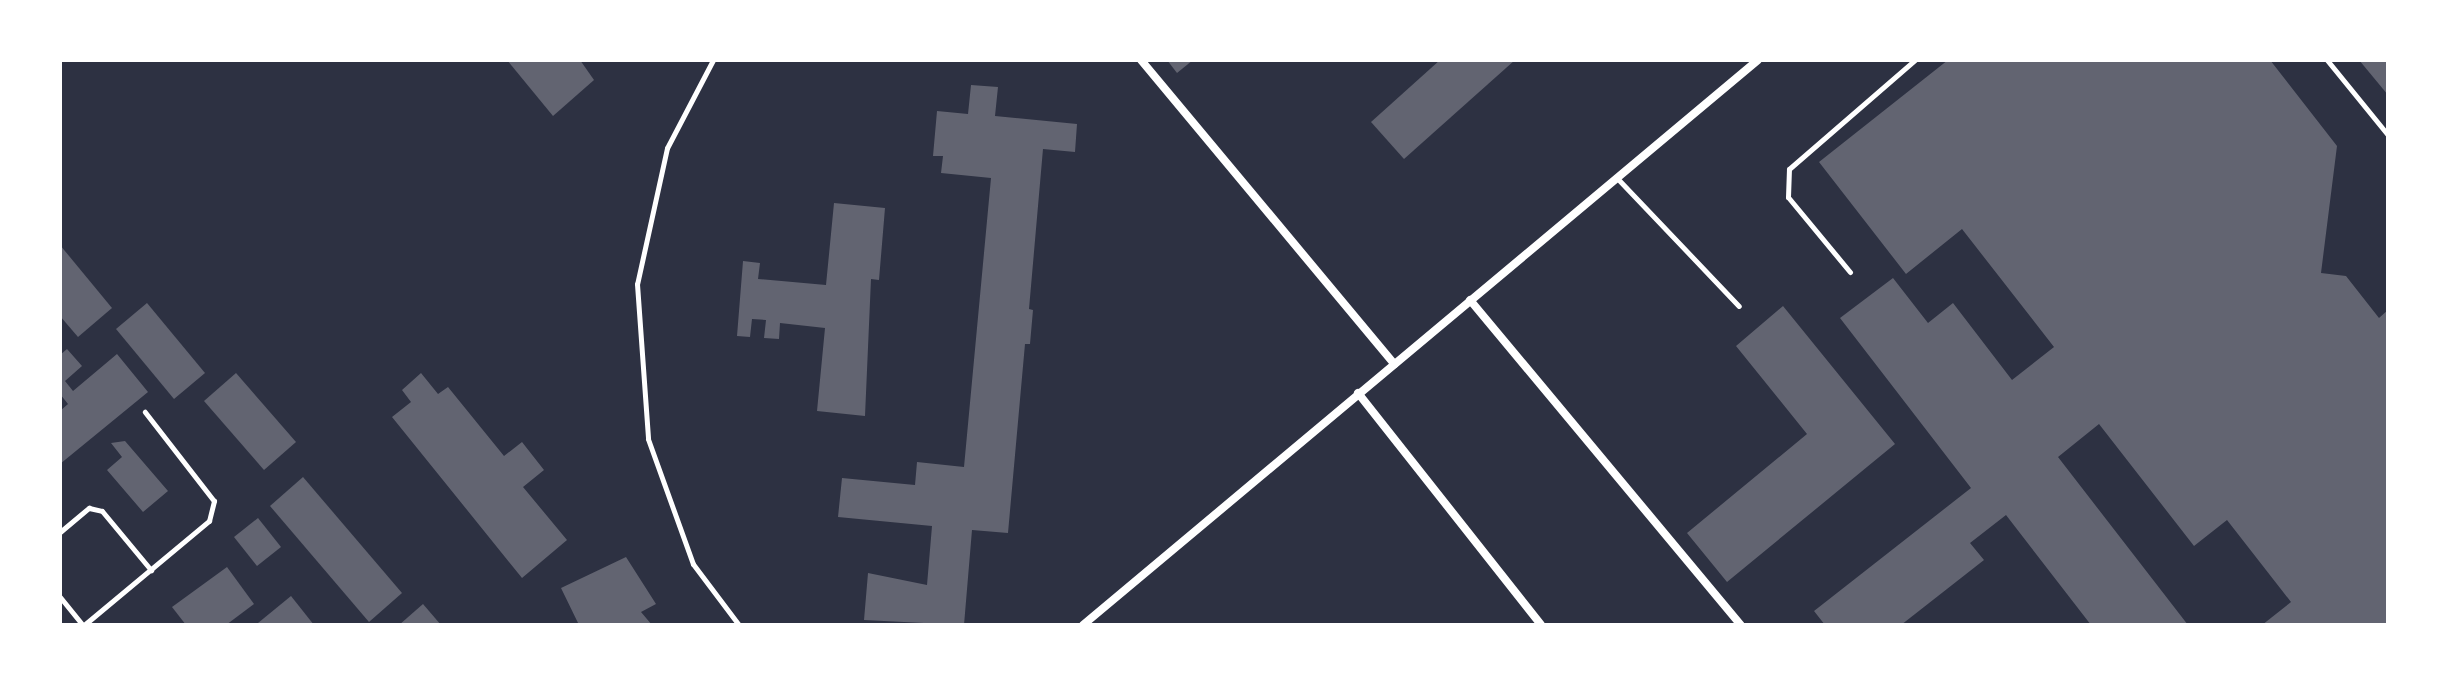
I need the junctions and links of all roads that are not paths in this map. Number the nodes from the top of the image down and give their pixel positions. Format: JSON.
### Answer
{"nodes":[{"id":1,"x":713,"y":60,"type":"edge"},
{"id":2,"x":1141,"y":60,"type":"edge"},
{"id":3,"x":1758,"y":60,"type":"edge"},
{"id":4,"x":1915,"y":60,"type":"edge"},
{"id":5,"x":2327,"y":60,"type":"edge"},
{"id":6,"x":2388,"y":135,"type":"edge"},
{"id":7,"x":1616,"y":177,"type":"junction"},
{"id":8,"x":1850,"y":272,"type":"dead end"},
{"id":9,"x":1470,"y":300,"type":"junction"},
{"id":10,"x":1739,"y":306,"type":"dead end"},
{"id":11,"x":1394,"y":364,"type":"junction"},
{"id":12,"x":1358,"y":393,"type":"junction"},
{"id":13,"x":145,"y":412,"type":"dead end"},
{"id":14,"x":60,"y":532,"type":"edge"},
{"id":15,"x":151,"y":570,"type":"junction"},
{"id":16,"x":60,"y":597,"type":"edge"},
{"id":17,"x":84,"y":625,"type":"edge"},
{"id":18,"x":739,"y":625,"type":"edge"},
{"id":19,"x":1083,"y":625,"type":"edge"},
{"id":20,"x":1541,"y":625,"type":"edge"},
{"id":21,"x":1741,"y":625,"type":"edge"}],
"edges":[{"from":1,"to":18,"type":"lane"},
{"from":2,"to":11,"type":"street"},
{"from":3,"to":7,"type":"street"},
{"from":4,"to":8,"type":"lane"},
{"from":5,"to":6,"type":"lane"},
{"from":7,"to":9,"type":"street"},
{"from":7,"to":10,"type":"lane"},
{"from":9,"to":11,"type":"street"},
{"from":9,"to":21,"type":"street"},
{"from":11,"to":12,"type":"street"},
{"from":12,"to":19,"type":"street"},
{"from":12,"to":20,"type":"street"},
{"from":13,"to":15,"type":"lane"},
{"from":14,"to":15,"type":"lane"},
{"from":15,"to":17,"type":"lane"},
{"from":16,"to":17,"type":"lane"}]}
